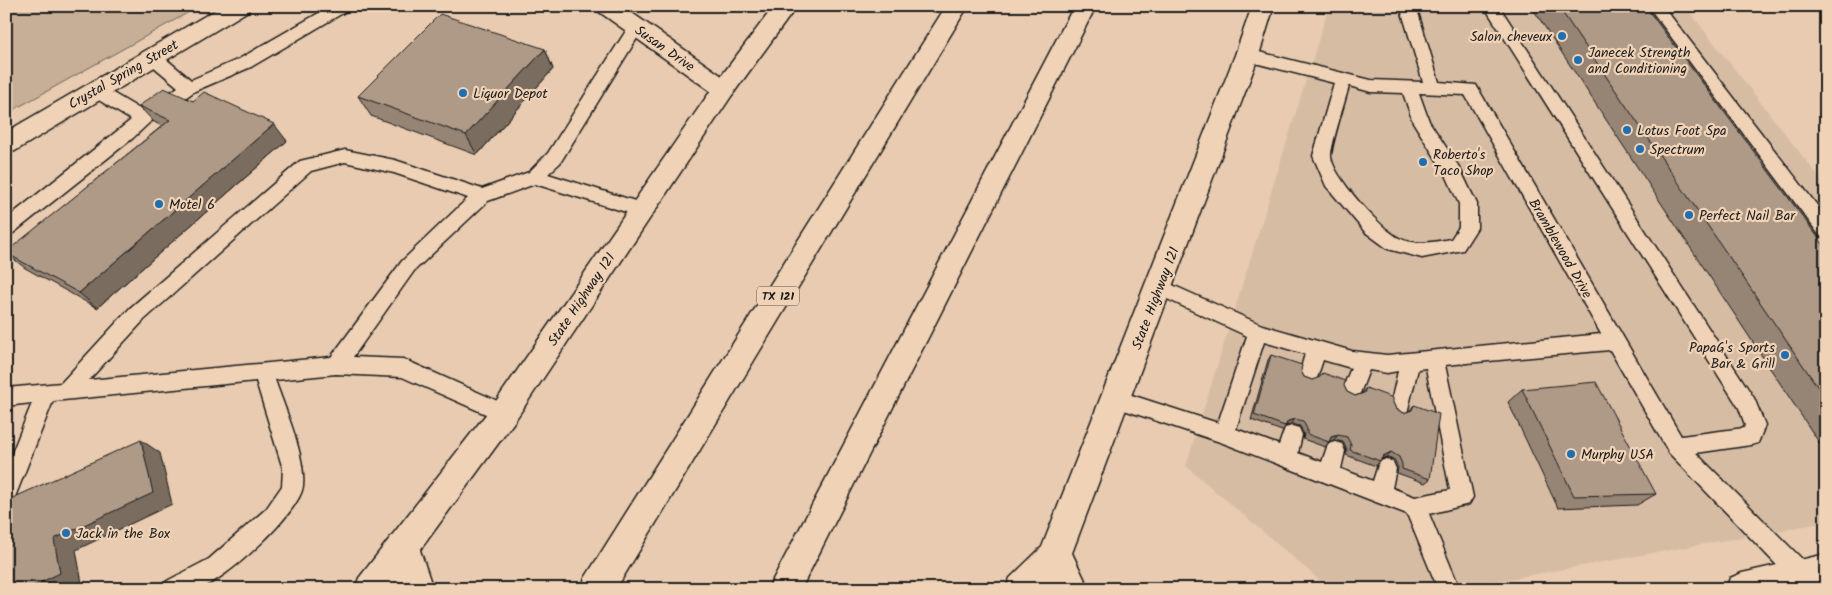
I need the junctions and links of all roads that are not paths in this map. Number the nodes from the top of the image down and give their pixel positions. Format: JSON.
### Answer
{"nodes":[{"id":1,"x":240,"y":6,"type":"edge"},
{"id":2,"x":344,"y":6,"type":"edge"},
{"id":3,"x":606,"y":6,"type":"edge"},
{"id":4,"x":786,"y":6,"type":"edge"},
{"id":5,"x":957,"y":6,"type":"edge"},
{"id":6,"x":1085,"y":6,"type":"edge"},
{"id":7,"x":1263,"y":6,"type":"edge"},
{"id":8,"x":1408,"y":6,"type":"edge"},
{"id":9,"x":1491,"y":6,"type":"edge"},
{"id":10,"x":1655,"y":6,"type":"edge"},
{"id":11,"x":636,"y":27,"type":"junction"},
{"id":12,"x":153,"y":56,"type":"junction"},
{"id":13,"x":1247,"y":56,"type":"junction"},
{"id":14,"x":1343,"y":79,"type":"junction"},
{"id":15,"x":189,"y":87,"type":"junction"},
{"id":16,"x":1409,"y":87,"type":"junction"},
{"id":17,"x":1433,"y":88,"type":"junction"},
{"id":18,"x":724,"y":89,"type":"junction"},
{"id":19,"x":95,"y":90,"type":"junction"},
{"id":20,"x":143,"y":119,"type":"junction"},
{"id":21,"x":6,"y":144,"type":"edge"},
{"id":22,"x":535,"y":177,"type":"junction"},
{"id":23,"x":482,"y":196,"type":"junction"},
{"id":24,"x":642,"y":210,"type":"junction"},
{"id":25,"x":6,"y":229,"type":"edge"},
{"id":26,"x":1826,"y":231,"type":"edge"},
{"id":27,"x":1159,"y":287,"type":"junction"},
{"id":28,"x":1258,"y":332,"type":"junction"},
{"id":29,"x":1614,"y":341,"type":"junction"},
{"id":30,"x":1316,"y":349,"type":"junction"},
{"id":31,"x":1434,"y":358,"type":"junction"},
{"id":32,"x":1363,"y":361,"type":"junction"},
{"id":33,"x":1410,"y":361,"type":"junction"},
{"id":34,"x":336,"y":364,"type":"junction"},
{"id":35,"x":263,"y":372,"type":"junction"},
{"id":36,"x":1309,"y":374,"type":"dead end"},
{"id":37,"x":1352,"y":390,"type":"dead end"},
{"id":38,"x":56,"y":392,"type":"junction"},
{"id":39,"x":6,"y":396,"type":"edge"},
{"id":40,"x":1116,"y":399,"type":"junction"},
{"id":41,"x":1400,"y":406,"type":"dead end"},
{"id":42,"x":504,"y":413,"type":"junction"},
{"id":43,"x":1224,"y":434,"type":"junction"},
{"id":44,"x":1292,"y":435,"type":"dead end"},
{"id":45,"x":1676,"y":446,"type":"junction"},
{"id":46,"x":1335,"y":450,"type":"dead end"},
{"id":47,"x":1286,"y":458,"type":"junction"},
{"id":48,"x":1386,"y":469,"type":"dead end"},
{"id":49,"x":1329,"y":474,"type":"junction"},
{"id":50,"x":1380,"y":494,"type":"junction"},
{"id":51,"x":6,"y":495,"type":"edge"},
{"id":52,"x":1415,"y":507,"type":"junction"},
{"id":53,"x":403,"y":546,"type":"junction"},
{"id":54,"x":1056,"y":556,"type":"junction"},
{"id":55,"x":1814,"y":578,"type":"edge"},
{"id":56,"x":598,"y":588,"type":"edge"},
{"id":57,"x":175,"y":589,"type":"edge"},
{"id":58,"x":362,"y":589,"type":"edge"},
{"id":59,"x":371,"y":589,"type":"edge"},
{"id":60,"x":417,"y":589,"type":"edge"},
{"id":61,"x":784,"y":589,"type":"edge"},
{"id":62,"x":1022,"y":589,"type":"edge"},
{"id":63,"x":1042,"y":589,"type":"edge"},
{"id":64,"x":1073,"y":589,"type":"edge"},
{"id":65,"x":1449,"y":589,"type":"edge"},
{"id":66,"x":1742,"y":589,"type":"edge"}],
"edges":[{"from":1,"to":12,"type":"main road","name":"Crystal Spring Street"},
{"from":2,"to":15,"type":"lane"},
{"from":3,"to":11,"type":"main road","name":"Susan Drive"},
{"from":4,"to":18,"type":"main road","name":"State Highway 121"},
{"from":5,"to":56,"type":"main road","number":"TX 121"},
{"from":6,"to":61,"type":"main road"},
{"from":7,"to":13,"type":"main road","name":"State Highway 121"},
{"from":8,"to":17,"type":"lane"},
{"from":9,"to":45,"type":"lane"},
{"from":10,"to":26,"type":"lane"},
{"from":11,"to":18,"type":"main road","name":"Susan Drive"},
{"from":11,"to":22,"type":"lane"},
{"from":12,"to":15,"type":"lane"},
{"from":12,"to":19,"type":"main road","name":"Crystal Spring Street"},
{"from":13,"to":14,"type":"lane","name":"Bramblewood Drive"},
{"from":13,"to":27,"type":"main road","name":"State Highway 121"},
{"from":14,"to":16,"type":"lane","name":"Bramblewood Drive"},
{"from":14,"to":16,"type":"lane"},
{"from":15,"to":20,"type":"lane"},
{"from":16,"to":17,"type":"lane","name":"Bramblewood Drive"},
{"from":17,"to":29,"type":"lane","name":"Bramblewood Drive"},
{"from":18,"to":24,"type":"main road","name":"State Highway 121"},
{"from":19,"to":20,"type":"lane"},
{"from":19,"to":21,"type":"main road","name":"Crystal Spring Street"},
{"from":20,"to":25,"type":"lane"},
{"from":22,"to":23,"type":"lane"},
{"from":22,"to":24,"type":"lane"},
{"from":23,"to":34,"type":"lane"},
{"from":23,"to":38,"type":"lane"},
{"from":24,"to":42,"type":"main road","name":"State Highway 121"},
{"from":27,"to":28,"type":"lane"},
{"from":27,"to":40,"type":"main road","name":"State Highway 121"},
{"from":28,"to":30,"type":"lane"},
{"from":28,"to":43,"type":"lane"},
{"from":29,"to":31,"type":"lane"},
{"from":29,"to":45,"type":"lane","name":"Bramblewood Drive"},
{"from":30,"to":32,"type":"lane"},
{"from":30,"to":36,"type":"lane"},
{"from":31,"to":33,"type":"lane"},
{"from":31,"to":52,"type":"lane"},
{"from":32,"to":33,"type":"lane"},
{"from":32,"to":37,"type":"lane"},
{"from":33,"to":41,"type":"lane"},
{"from":34,"to":35,"type":"lane"},
{"from":34,"to":42,"type":"lane"},
{"from":35,"to":38,"type":"lane"},
{"from":35,"to":57,"type":"lane"},
{"from":38,"to":39,"type":"lane"},
{"from":38,"to":51,"type":"lane"},
{"from":40,"to":43,"type":"lane"},
{"from":40,"to":54,"type":"main road","name":"State Highway 121"},
{"from":42,"to":53,"type":"main road","name":"State Highway 121"},
{"from":43,"to":47,"type":"lane"},
{"from":44,"to":47,"type":"lane"},
{"from":45,"to":55,"type":"lane","name":"Bramblewood Drive"},
{"from":46,"to":49,"type":"lane"},
{"from":47,"to":49,"type":"lane"},
{"from":48,"to":50,"type":"lane"},
{"from":49,"to":50,"type":"lane"},
{"from":50,"to":52,"type":"lane"},
{"from":52,"to":65,"type":"lane"},
{"from":53,"to":58,"type":"main road"},
{"from":53,"to":59,"type":"main road","name":"State Highway 121"},
{"from":53,"to":60,"type":"main road"},
{"from":54,"to":62,"type":"main road"},
{"from":54,"to":63,"type":"main road","name":"State Highway 121"},
{"from":54,"to":64,"type":"main road"},
{"from":55,"to":66,"type":"main road"}]}
